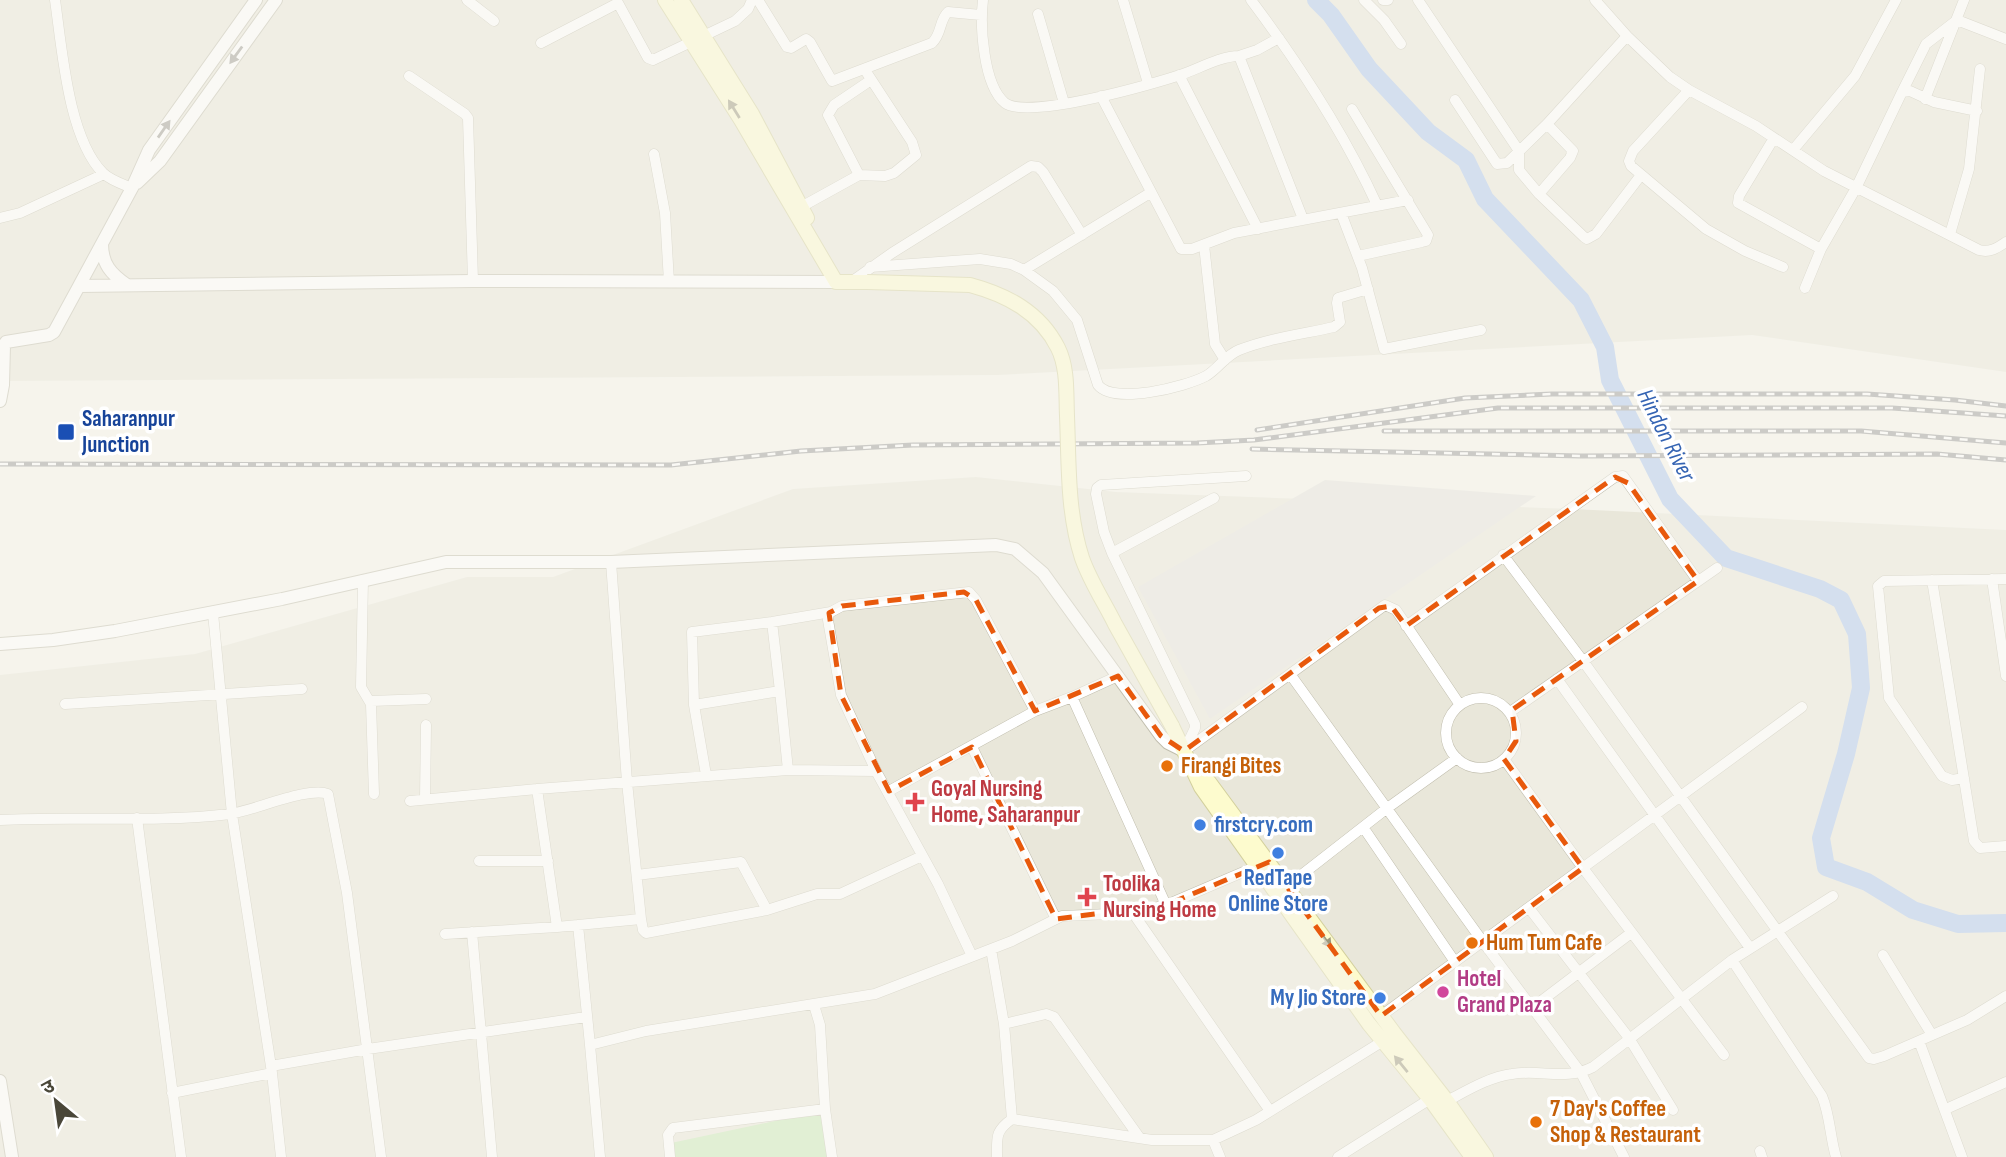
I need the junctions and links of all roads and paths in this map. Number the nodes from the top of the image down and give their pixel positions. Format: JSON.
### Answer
{"nodes":[{"id":1,"x":55,"y":0,"type":"edge"},
{"id":2,"x":256,"y":0,"type":"edge"},
{"id":3,"x":276,"y":0,"type":"edge"},
{"id":4,"x":467,"y":0,"type":"edge"},
{"id":5,"x":665,"y":0,"type":"edge"},
{"id":6,"x":681,"y":0,"type":"edge"},
{"id":7,"x":752,"y":0,"type":"edge"},
{"id":8,"x":758,"y":0,"type":"edge"},
{"id":9,"x":983,"y":0,"type":"edge"},
{"id":10,"x":1123,"y":0,"type":"edge"},
{"id":11,"x":1251,"y":0,"type":"edge"},
{"id":12,"x":1364,"y":0,"type":"edge"},
{"id":13,"x":1419,"y":0,"type":"edge"},
{"id":14,"x":1595,"y":0,"type":"edge"},
{"id":15,"x":1896,"y":0,"type":"edge"},
{"id":16,"x":1964,"y":0,"type":"edge"},
{"id":17,"x":1038,"y":14,"type":"dead end"},
{"id":18,"x":981,"y":15,"type":"junction"},
{"id":19,"x":494,"y":20,"type":"dead end"},
{"id":20,"x":1957,"y":20,"type":"junction"},
{"id":21,"x":1627,"y":36,"type":"junction"},
{"id":22,"x":1279,"y":37,"type":"junction"},
{"id":23,"x":698,"y":39,"type":"junction"},
{"id":24,"x":2006,"y":39,"type":"edge"},
{"id":25,"x":541,"y":43,"type":"dead end"},
{"id":26,"x":1401,"y":44,"type":"dead end"},
{"id":27,"x":1239,"y":56,"type":"junction"},
{"id":28,"x":1980,"y":69,"type":"dead end"},
{"id":29,"x":865,"y":70,"type":"junction"},
{"id":30,"x":1179,"y":75,"type":"junction"},
{"id":31,"x":409,"y":76,"type":"dead end"},
{"id":32,"x":871,"y":80,"type":"junction"},
{"id":33,"x":1148,"y":83,"type":"junction"},
{"id":34,"x":1689,"y":90,"type":"junction"},
{"id":35,"x":1902,"y":92,"type":"junction"},
{"id":36,"x":1101,"y":96,"type":"junction"},
{"id":37,"x":1925,"y":99,"type":"junction"},
{"id":38,"x":1455,"y":100,"type":"dead end"},
{"id":39,"x":1064,"y":103,"type":"junction"},
{"id":40,"x":1352,"y":109,"type":"dead end"},
{"id":41,"x":1977,"y":111,"type":"junction"},
{"id":42,"x":1547,"y":124,"type":"junction"},
{"id":43,"x":1774,"y":138,"type":"junction"},
{"id":44,"x":1519,"y":150,"type":"junction"},
{"id":45,"x":1793,"y":150,"type":"junction"},
{"id":46,"x":654,"y":154,"type":"dead end"},
{"id":47,"x":104,"y":174,"type":"junction"},
{"id":48,"x":1641,"y":174,"type":"junction"},
{"id":49,"x":859,"y":175,"type":"junction"},
{"id":50,"x":131,"y":188,"type":"junction"},
{"id":51,"x":1856,"y":188,"type":"junction"},
{"id":52,"x":1150,"y":193,"type":"junction"},
{"id":53,"x":1539,"y":194,"type":"junction"},
{"id":54,"x":1408,"y":200,"type":"junction"},
{"id":55,"x":1377,"y":205,"type":"junction"},
{"id":56,"x":801,"y":207,"type":"junction"},
{"id":57,"x":1341,"y":213,"type":"junction"},
{"id":58,"x":0,"y":218,"type":"edge"},
{"id":59,"x":1303,"y":219,"type":"junction"},
{"id":60,"x":1258,"y":229,"type":"junction"},
{"id":61,"x":1950,"y":234,"type":"junction"},
{"id":62,"x":1082,"y":235,"type":"junction"},
{"id":63,"x":2005,"y":243,"type":"edge"},
{"id":64,"x":102,"y":244,"type":"junction"},
{"id":65,"x":1204,"y":245,"type":"junction"},
{"id":66,"x":1821,"y":249,"type":"junction"},
{"id":67,"x":819,"y":252,"type":"junction"},
{"id":68,"x":1358,"y":256,"type":"junction"},
{"id":69,"x":870,"y":267,"type":"junction"},
{"id":70,"x":1783,"y":267,"type":"dead end"},
{"id":71,"x":1024,"y":270,"type":"junction"},
{"id":72,"x":473,"y":281,"type":"junction"},
{"id":73,"x":668,"y":282,"type":"junction"},
{"id":74,"x":843,"y":282,"type":"junction"},
{"id":75,"x":127,"y":285,"type":"junction"},
{"id":76,"x":79,"y":286,"type":"junction"},
{"id":77,"x":1805,"y":288,"type":"dead end"},
{"id":78,"x":1368,"y":289,"type":"junction"},
{"id":79,"x":1482,"y":330,"type":"dead end"},
{"id":80,"x":1225,"y":360,"type":"junction"},
{"id":81,"x":0,"y":401,"type":"edge"},
{"id":82,"x":1247,"y":476,"type":"dead end"},
{"id":83,"x":1214,"y":498,"type":"dead end"},
{"id":84,"x":1112,"y":553,"type":"junction"},
{"id":85,"x":1503,"y":555,"type":"junction"},
{"id":86,"x":611,"y":562,"type":"junction"},
{"id":87,"x":1717,"y":568,"type":"dead end"},
{"id":88,"x":1992,"y":579,"type":"junction"},
{"id":89,"x":2006,"y":579,"type":"edge"},
{"id":90,"x":363,"y":580,"type":"junction"},
{"id":91,"x":1932,"y":580,"type":"junction"},
{"id":92,"x":1698,"y":581,"type":"junction"},
{"id":93,"x":831,"y":612,"type":"junction"},
{"id":94,"x":213,"y":613,"type":"junction"},
{"id":95,"x":772,"y":622,"type":"junction"},
{"id":96,"x":1406,"y":626,"type":"junction"},
{"id":97,"x":0,"y":644,"type":"edge"},
{"id":98,"x":2004,"y":648,"type":"edge"},
{"id":99,"x":1583,"y":661,"type":"junction"},
{"id":100,"x":1290,"y":674,"type":"junction"},
{"id":101,"x":1118,"y":676,"type":"junction"},
{"id":102,"x":2006,"y":676,"type":"edge"},
{"id":103,"x":1557,"y":679,"type":"junction"},
{"id":104,"x":302,"y":689,"type":"dead end"},
{"id":105,"x":780,"y":691,"type":"junction"},
{"id":106,"x":219,"y":694,"type":"junction"},
{"id":107,"x":1072,"y":698,"type":"junction"},
{"id":108,"x":426,"y":699,"type":"dead end"},
{"id":109,"x":370,"y":701,"type":"junction"},
{"id":110,"x":65,"y":704,"type":"dead end"},
{"id":111,"x":694,"y":705,"type":"junction"},
{"id":112,"x":1460,"y":705,"type":"junction"},
{"id":113,"x":1802,"y":708,"type":"dead end"},
{"id":114,"x":1035,"y":711,"type":"junction"},
{"id":115,"x":1510,"y":712,"type":"junction"},
{"id":116,"x":426,"y":724,"type":"dead end"},
{"id":117,"x":972,"y":747,"type":"junction"},
{"id":118,"x":1184,"y":751,"type":"junction"},
{"id":119,"x":1457,"y":758,"type":"junction"},
{"id":120,"x":1504,"y":759,"type":"junction"},
{"id":121,"x":788,"y":770,"type":"junction"},
{"id":122,"x":876,"y":771,"type":"junction"},
{"id":123,"x":706,"y":775,"type":"junction"},
{"id":124,"x":1964,"y":778,"type":"junction"},
{"id":125,"x":627,"y":782,"type":"junction"},
{"id":126,"x":537,"y":789,"type":"junction"},
{"id":127,"x":889,"y":791,"type":"junction"},
{"id":128,"x":374,"y":794,"type":"dead end"},
{"id":129,"x":425,"y":799,"type":"junction"},
{"id":130,"x":1681,"y":799,"type":"junction"},
{"id":131,"x":410,"y":801,"type":"dead end"},
{"id":132,"x":1386,"y":809,"type":"junction"},
{"id":133,"x":232,"y":814,"type":"junction"},
{"id":134,"x":1655,"y":817,"type":"junction"},
{"id":135,"x":137,"y":818,"type":"junction"},
{"id":136,"x":0,"y":820,"type":"edge"},
{"id":137,"x":1363,"y":827,"type":"junction"},
{"id":138,"x":2006,"y":846,"type":"edge"},
{"id":139,"x":922,"y":856,"type":"junction"},
{"id":140,"x":479,"y":861,"type":"dead end"},
{"id":141,"x":548,"y":861,"type":"junction"},
{"id":142,"x":1262,"y":864,"type":"junction"},
{"id":143,"x":1583,"y":868,"type":"junction"},
{"id":144,"x":637,"y":875,"type":"junction"},
{"id":145,"x":1286,"y":887,"type":"junction"},
{"id":146,"x":1833,"y":896,"type":"dead end"},
{"id":147,"x":1166,"y":905,"type":"junction"},
{"id":148,"x":1529,"y":908,"type":"junction"},
{"id":149,"x":767,"y":910,"type":"junction"},
{"id":150,"x":1133,"y":912,"type":"junction"},
{"id":151,"x":641,"y":919,"type":"junction"},
{"id":152,"x":1056,"y":919,"type":"junction"},
{"id":153,"x":578,"y":925,"type":"junction"},
{"id":154,"x":557,"y":927,"type":"junction"},
{"id":155,"x":1776,"y":930,"type":"junction"},
{"id":156,"x":472,"y":932,"type":"junction"},
{"id":157,"x":1631,"y":933,"type":"junction"},
{"id":158,"x":445,"y":934,"type":"dead end"},
{"id":159,"x":1483,"y":942,"type":"junction"},
{"id":160,"x":1750,"y":948,"type":"junction"},
{"id":161,"x":991,"y":949,"type":"junction"},
{"id":162,"x":1884,"y":955,"type":"dead end"},
{"id":163,"x":972,"y":956,"type":"junction"},
{"id":164,"x":1732,"y":960,"type":"junction"},
{"id":165,"x":1455,"y":962,"type":"junction"},
{"id":166,"x":1579,"y":973,"type":"junction"},
{"id":167,"x":2006,"y":996,"type":"edge"},
{"id":168,"x":1680,"y":999,"type":"junction"},
{"id":169,"x":814,"y":1005,"type":"junction"},
{"id":170,"x":1532,"y":1008,"type":"junction"},
{"id":171,"x":1381,"y":1016,"type":"junction"},
{"id":172,"x":586,"y":1017,"type":"junction"},
{"id":173,"x":1004,"y":1024,"type":"junction"},
{"id":174,"x":480,"y":1032,"type":"junction"},
{"id":175,"x":1932,"y":1035,"type":"junction"},
{"id":176,"x":1629,"y":1038,"type":"junction"},
{"id":177,"x":1383,"y":1041,"type":"junction"},
{"id":178,"x":1919,"y":1041,"type":"junction"},
{"id":179,"x":590,"y":1045,"type":"junction"},
{"id":180,"x":368,"y":1049,"type":"junction"},
{"id":181,"x":1724,"y":1055,"type":"dead end"},
{"id":182,"x":271,"y":1069,"type":"junction"},
{"id":183,"x":1581,"y":1073,"type":"junction"},
{"id":184,"x":0,"y":1081,"type":"edge"},
{"id":185,"x":2006,"y":1082,"type":"edge"},
{"id":186,"x":172,"y":1093,"type":"junction"},
{"id":187,"x":1430,"y":1099,"type":"junction"},
{"id":188,"x":1447,"y":1101,"type":"junction"},
{"id":189,"x":825,"y":1109,"type":"junction"},
{"id":190,"x":1946,"y":1110,"type":"junction"},
{"id":191,"x":1270,"y":1111,"type":"junction"},
{"id":192,"x":1673,"y":1111,"type":"dead end"},
{"id":193,"x":1013,"y":1119,"type":"junction"},
{"id":194,"x":1139,"y":1137,"type":"junction"},
{"id":195,"x":1213,"y":1140,"type":"junction"},
{"id":196,"x":12,"y":1157,"type":"edge"},
{"id":197,"x":181,"y":1157,"type":"edge"},
{"id":198,"x":281,"y":1157,"type":"edge"},
{"id":199,"x":382,"y":1157,"type":"edge"},
{"id":200,"x":492,"y":1157,"type":"edge"},
{"id":201,"x":600,"y":1157,"type":"edge"},
{"id":202,"x":670,"y":1157,"type":"edge"},
{"id":203,"x":832,"y":1157,"type":"edge"},
{"id":204,"x":997,"y":1157,"type":"edge"},
{"id":205,"x":1220,"y":1157,"type":"edge"},
{"id":206,"x":1338,"y":1157,"type":"edge"},
{"id":207,"x":1472,"y":1157,"type":"edge"},
{"id":208,"x":1486,"y":1157,"type":"edge"},
{"id":209,"x":1624,"y":1157,"type":"edge"},
{"id":210,"x":1836,"y":1157,"type":"edge"},
{"id":211,"x":1962,"y":1157,"type":"edge"}],
"edges":[{"from":1,"to":47,"type":"street"},
{"from":50,"to":2,"type":"street","one_way":true},
{"from":3,"to":50,"type":"street","one_way":true},
{"from":4,"to":19,"type":"street"},
{"from":5,"to":23,"type":"main road"},
{"from":6,"to":23,"type":"main road"},
{"from":7,"to":23,"type":"street"},
{"from":8,"to":29,"type":"street"},
{"from":9,"to":18,"type":"street"},
{"from":10,"to":33,"type":"street"},
{"from":11,"to":22,"type":"street"},
{"from":12,"to":26,"type":"street"},
{"from":13,"to":44,"type":"street"},
{"from":14,"to":21,"type":"street"},
{"from":15,"to":45,"type":"street"},
{"from":16,"to":20,"type":"street"},
{"from":17,"to":39,"type":"street"},
{"from":18,"to":29,"type":"street"},
{"from":18,"to":39,"type":"street"},
{"from":20,"to":24,"type":"street"},
{"from":20,"to":35,"type":"street"},
{"from":20,"to":37,"type":"street"},
{"from":21,"to":34,"type":"street"},
{"from":21,"to":42,"type":"street"},
{"from":22,"to":27,"type":"street"},
{"from":22,"to":55,"type":"street"},
{"from":23,"to":25,"type":"street"},
{"from":23,"to":56,"type":"main road"},
{"from":67,"to":23,"type":"main road","one_way":true},
{"from":27,"to":30,"type":"street"},
{"from":27,"to":59,"type":"street"},
{"from":28,"to":41,"type":"street"},
{"from":29,"to":32,"type":"street"},
{"from":30,"to":33,"type":"street"},
{"from":30,"to":60,"type":"street"},
{"from":31,"to":72,"type":"street"},
{"from":32,"to":49,"type":"street"},
{"from":32,"to":49,"type":"street"},
{"from":33,"to":36,"type":"street"},
{"from":34,"to":43,"type":"street"},
{"from":34,"to":48,"type":"street"},
{"from":35,"to":37,"type":"street"},
{"from":35,"to":51,"type":"street"},
{"from":36,"to":39,"type":"street"},
{"from":36,"to":52,"type":"street"},
{"from":37,"to":41,"type":"street"},
{"from":38,"to":44,"type":"street"},
{"from":40,"to":54,"type":"street"},
{"from":41,"to":61,"type":"street"},
{"from":42,"to":44,"type":"street"},
{"from":42,"to":53,"type":"street"},
{"from":43,"to":45,"type":"street"},
{"from":43,"to":66,"type":"street"},
{"from":44,"to":53,"type":"street"},
{"from":45,"to":51,"type":"street"},
{"from":46,"to":73,"type":"street"},
{"from":47,"to":50,"type":"street"},
{"from":47,"to":58,"type":"street"},
{"from":48,"to":53,"type":"street"},
{"from":48,"to":70,"type":"street"},
{"from":49,"to":56,"type":"street"},
{"from":50,"to":64,"type":"street"},
{"from":51,"to":61,"type":"street"},
{"from":51,"to":66,"type":"street"},
{"from":52,"to":62,"type":"street"},
{"from":52,"to":65,"type":"street"},
{"from":54,"to":55,"type":"street"},
{"from":54,"to":68,"type":"street"},
{"from":55,"to":57,"type":"street"},
{"from":56,"to":67,"type":"main road"},
{"from":57,"to":59,"type":"street"},
{"from":57,"to":68,"type":"street"},
{"from":59,"to":60,"type":"street"},
{"from":60,"to":65,"type":"street"},
{"from":61,"to":63,"type":"street"},
{"from":62,"to":69,"type":"street"},
{"from":62,"to":71,"type":"street"},
{"from":64,"to":75,"type":"street"},
{"from":64,"to":76,"type":"street"},
{"from":65,"to":80,"type":"street"},
{"from":66,"to":77,"type":"street"},
{"from":67,"to":74,"type":"main road"},
{"from":68,"to":78,"type":"street"},
{"from":69,"to":71,"type":"street"},
{"from":69,"to":74,"type":"street"},
{"from":71,"to":80,"type":"street"},
{"from":72,"to":73,"type":"street"},
{"from":72,"to":75,"type":"street"},
{"from":73,"to":74,"type":"street"},
{"from":74,"to":118,"type":"main road","bridge":true},
{"from":75,"to":76,"type":"street"},
{"from":76,"to":81,"type":"street"},
{"from":78,"to":79,"type":"street"},
{"from":78,"to":80,"type":"street"},
{"from":82,"to":84,"type":"street"},
{"from":83,"to":84,"type":"street"},
{"from":84,"to":118,"type":"street"},
{"from":85,"to":92,"type":"street"},
{"from":85,"to":96,"type":"street"},
{"from":85,"to":99,"type":"street"},
{"from":86,"to":90,"type":"street"},
{"from":86,"to":101,"type":"street"},
{"from":86,"to":125,"type":"street"},
{"from":87,"to":92,"type":"street"},
{"from":88,"to":89,"type":"street"},
{"from":88,"to":91,"type":"street"},
{"from":88,"to":98,"type":"street"},
{"from":90,"to":94,"type":"street"},
{"from":90,"to":109,"type":"street"},
{"from":91,"to":124,"type":"street"},
{"from":91,"to":124,"type":"street"},
{"from":92,"to":99,"type":"street"},
{"from":93,"to":95,"type":"street"},
{"from":93,"to":114,"type":"street"},
{"from":93,"to":122,"type":"street"},
{"from":94,"to":97,"type":"street"},
{"from":94,"to":106,"type":"street"},
{"from":95,"to":105,"type":"street"},
{"from":95,"to":111,"type":"street"},
{"from":96,"to":100,"type":"street"},
{"from":96,"to":112,"type":"street"},
{"from":98,"to":102,"type":"street"},
{"from":99,"to":103,"type":"street"},
{"from":99,"to":130,"type":"street"},
{"from":100,"to":118,"type":"street"},
{"from":100,"to":132,"type":"street"},
{"from":101,"to":107,"type":"street"},
{"from":101,"to":118,"type":"street"},
{"from":103,"to":115,"type":"street"},
{"from":103,"to":134,"type":"street"},
{"from":104,"to":106,"type":"street"},
{"from":105,"to":111,"type":"street"},
{"from":105,"to":121,"type":"street"},
{"from":106,"to":110,"type":"street"},
{"from":106,"to":133,"type":"street"},
{"from":107,"to":114,"type":"street"},
{"from":107,"to":147,"type":"street"},
{"from":108,"to":109,"type":"street"},
{"from":109,"to":128,"type":"street"},
{"from":111,"to":123,"type":"street"},
{"from":112,"to":115,"type":"street"},
{"from":112,"to":119,"type":"street"},
{"from":113,"to":130,"type":"street"},
{"from":114,"to":117,"type":"street"},
{"from":115,"to":120,"type":"street"},
{"from":116,"to":129,"type":"street"},
{"from":117,"to":127,"type":"street"},
{"from":117,"to":152,"type":"street"},
{"from":118,"to":142,"type":"main road"},
{"from":119,"to":120,"type":"street"},
{"from":119,"to":132,"type":"street"},
{"from":120,"to":143,"type":"street"},
{"from":121,"to":122,"type":"street"},
{"from":121,"to":123,"type":"street"},
{"from":122,"to":127,"type":"street"},
{"from":123,"to":125,"type":"street"},
{"from":124,"to":138,"type":"street"},
{"from":125,"to":126,"type":"street"},
{"from":125,"to":144,"type":"street"},
{"from":126,"to":129,"type":"street"},
{"from":126,"to":141,"type":"street"},
{"from":127,"to":139,"type":"street"},
{"from":129,"to":131,"type":"street"},
{"from":130,"to":134,"type":"street"},
{"from":130,"to":155,"type":"street"},
{"from":132,"to":137,"type":"street"},
{"from":132,"to":159,"type":"street"},
{"from":133,"to":135,"type":"street"},
{"from":133,"to":180,"type":"street"},
{"from":133,"to":182,"type":"street"},
{"from":134,"to":143,"type":"street"},
{"from":134,"to":160,"type":"street"},
{"from":135,"to":136,"type":"street"},
{"from":135,"to":186,"type":"street"},
{"from":137,"to":145,"type":"street"},
{"from":137,"to":165,"type":"street"},
{"from":139,"to":149,"type":"street"},
{"from":139,"to":163,"type":"street"},
{"from":140,"to":141,"type":"street"},
{"from":141,"to":154,"type":"street"},
{"from":142,"to":145,"type":"main road"},
{"from":142,"to":147,"type":"street"},
{"from":142,"to":177,"type":"main road"},
{"from":143,"to":148,"type":"street"},
{"from":143,"to":157,"type":"street"},
{"from":144,"to":149,"type":"street"},
{"from":144,"to":151,"type":"street"},
{"from":145,"to":171,"type":"main road","one_way":true},
{"from":146,"to":155,"type":"street"},
{"from":147,"to":150,"type":"street"},
{"from":148,"to":159,"type":"street"},
{"from":148,"to":166,"type":"street"},
{"from":149,"to":151,"type":"street"},
{"from":150,"to":152,"type":"street"},
{"from":150,"to":191,"type":"street"},
{"from":151,"to":153,"type":"street"},
{"from":152,"to":161,"type":"street"},
{"from":153,"to":154,"type":"street"},
{"from":153,"to":172,"type":"street"},
{"from":154,"to":156,"type":"street"},
{"from":155,"to":160,"type":"street"},
{"from":155,"to":178,"type":"street"},
{"from":156,"to":158,"type":"street"},
{"from":156,"to":174,"type":"street"},
{"from":157,"to":166,"type":"street"},
{"from":157,"to":168,"type":"street"},
{"from":159,"to":165,"type":"street"},
{"from":159,"to":170,"type":"street"},
{"from":160,"to":164,"type":"street"},
{"from":161,"to":163,"type":"street"},
{"from":161,"to":173,"type":"street"},
{"from":162,"to":175,"type":"street"},
{"from":163,"to":169,"type":"street"},
{"from":164,"to":168,"type":"street"},
{"from":164,"to":210,"type":"street"},
{"from":165,"to":171,"type":"street"},
{"from":166,"to":170,"type":"street"},
{"from":166,"to":176,"type":"street"},
{"from":167,"to":175,"type":"street"},
{"from":168,"to":176,"type":"street"},
{"from":168,"to":181,"type":"street"},
{"from":169,"to":179,"type":"street"},
{"from":169,"to":189,"type":"street"},
{"from":170,"to":183,"type":"street"},
{"from":171,"to":188,"type":"main road"},
{"from":172,"to":174,"type":"street"},
{"from":172,"to":179,"type":"street"},
{"from":173,"to":193,"type":"street"},
{"from":173,"to":194,"type":"street"},
{"from":174,"to":180,"type":"street"},
{"from":174,"to":200,"type":"street"},
{"from":175,"to":178,"type":"street"},
{"from":176,"to":183,"type":"street"},
{"from":176,"to":192,"type":"street"},
{"from":187,"to":177,"type":"main road","one_way":true},
{"from":177,"to":191,"type":"street"},
{"from":178,"to":190,"type":"street"},
{"from":179,"to":201,"type":"street"},
{"from":180,"to":182,"type":"street"},
{"from":180,"to":199,"type":"street"},
{"from":182,"to":186,"type":"street"},
{"from":182,"to":198,"type":"street"},
{"from":183,"to":188,"type":"street"},
{"from":183,"to":209,"type":"street"},
{"from":184,"to":196,"type":"street"},
{"from":185,"to":190,"type":"street"},
{"from":186,"to":197,"type":"street"},
{"from":187,"to":206,"type":"street"},
{"from":187,"to":207,"type":"main road"},
{"from":188,"to":208,"type":"main road"},
{"from":189,"to":202,"type":"street"},
{"from":189,"to":203,"type":"street"},
{"from":190,"to":211,"type":"street"},
{"from":191,"to":195,"type":"street"},
{"from":193,"to":194,"type":"street"},
{"from":193,"to":204,"type":"street"},
{"from":194,"to":195,"type":"street"},
{"from":195,"to":205,"type":"street"}]}
